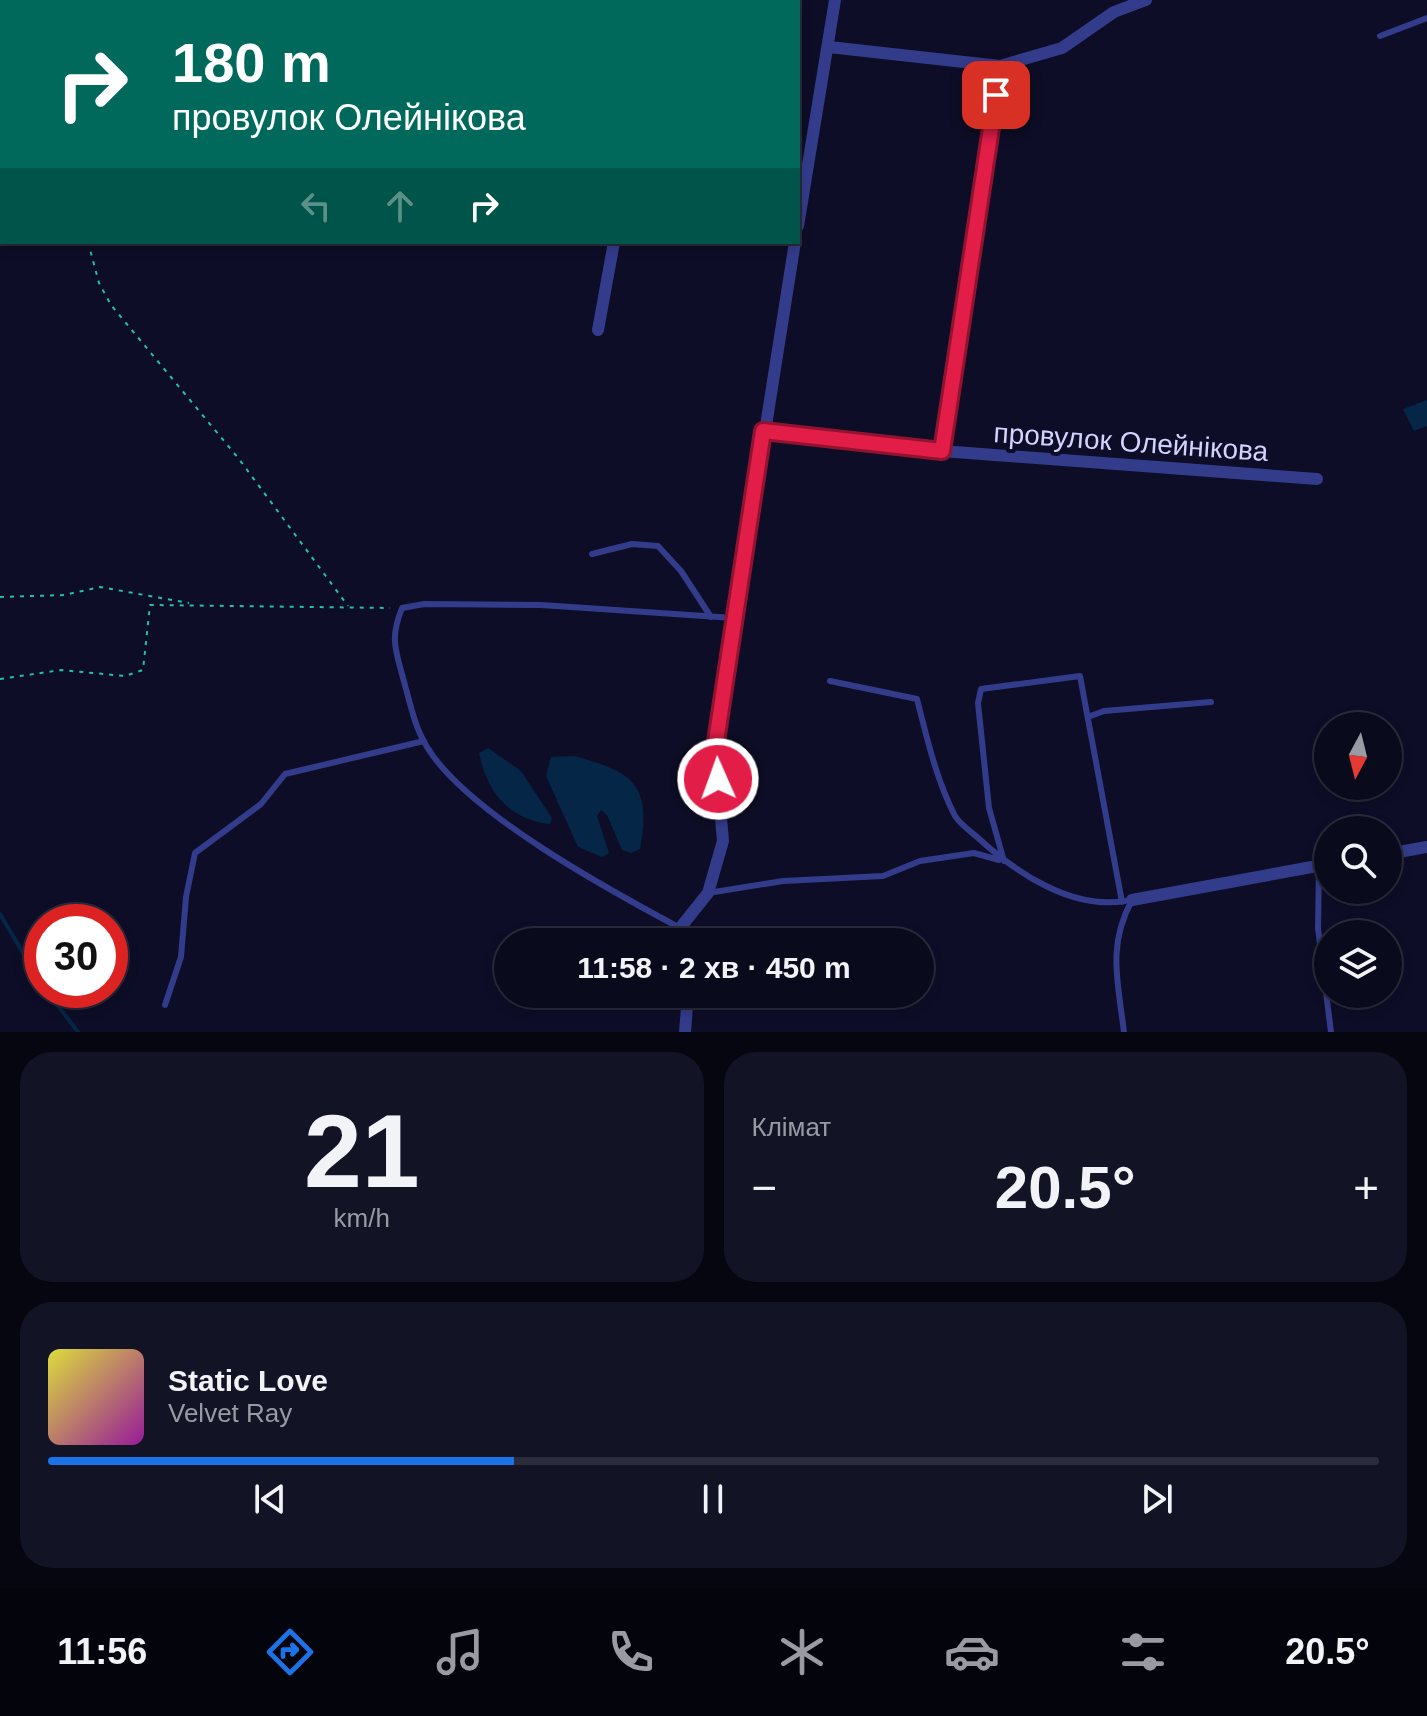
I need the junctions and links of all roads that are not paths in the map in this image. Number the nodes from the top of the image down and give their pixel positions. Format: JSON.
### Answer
{"nodes":[{"id":1,"x":835,"y":0,"type":"edge"},
{"id":2,"x":1146,"y":0,"type":"edge"},
{"id":3,"x":1427,"y":18,"type":"edge"},
{"id":4,"x":1380,"y":36,"type":"dead end"},
{"id":5,"x":829,"y":47,"type":"junction"},
{"id":6,"x":1000,"y":66,"type":"junction"},
{"id":7,"x":800,"y":214,"type":"edge"},
{"id":8,"x":614,"y":244,"type":"edge"},
{"id":9,"x":795,"y":244,"type":"edge"},
{"id":10,"x":598,"y":330,"type":"dead end"},
{"id":11,"x":763,"y":431,"type":"junction"},
{"id":12,"x":942,"y":451,"type":"junction"},
{"id":13,"x":1317,"y":479,"type":"dead end"},
{"id":14,"x":592,"y":554,"type":"dead end"},
{"id":15,"x":711,"y":617,"type":"junction"},
{"id":16,"x":734,"y":618,"type":"junction"},
{"id":17,"x":830,"y":681,"type":"dead end"},
{"id":18,"x":1211,"y":702,"type":"dead end"},
{"id":19,"x":1088,"y":717,"type":"junction"},
{"id":20,"x":424,"y":741,"type":"junction"},
{"id":21,"x":1427,"y":847,"type":"edge"},
{"id":22,"x":1402,"y":851,"type":"edge"},
{"id":23,"x":1004,"y":861,"type":"junction"},
{"id":24,"x":1314,"y":867,"type":"edge"},
{"id":25,"x":708,"y":893,"type":"junction"},
{"id":26,"x":1127,"y":901,"type":"junction"},
{"id":27,"x":1320,"y":904,"type":"edge"},
{"id":28,"x":680,"y":928,"type":"joint"},
{"id":29,"x":165,"y":1005,"type":"dead end"},
{"id":30,"x":687,"y":1008,"type":"edge"},
{"id":31,"x":685,"y":1032,"type":"edge"},
{"id":32,"x":1124,"y":1032,"type":"edge"},
{"id":33,"x":1331,"y":1032,"type":"edge"}],
"edges":[{"from":1,"to":5,"type":"street"},
{"from":2,"to":6,"type":"street"},
{"from":3,"to":4,"type":"lane"},
{"from":5,"to":6,"type":"street"},
{"from":5,"to":7,"type":"street"},
{"from":6,"to":12,"type":"street"},
{"from":8,"to":10,"type":"street"},
{"from":9,"to":11,"type":"street"},
{"from":11,"to":12,"type":"street","name":"провулок Олейнікова"},
{"from":11,"to":16,"type":"street"},
{"from":12,"to":13,"type":"street","name":"провулок Олейнікова"},
{"from":14,"to":15,"type":"lane"},
{"from":15,"to":16,"type":"lane"},
{"from":15,"to":20,"type":"lane"},
{"from":16,"to":25,"type":"street"},
{"from":17,"to":23,"type":"lane"},
{"from":18,"to":19,"type":"lane"},
{"from":19,"to":23,"type":"lane"},
{"from":19,"to":26,"type":"lane"},
{"from":20,"to":28,"type":"lane"},
{"from":20,"to":29,"type":"lane"},
{"from":21,"to":22,"type":"street"},
{"from":23,"to":25,"type":"lane"},
{"from":23,"to":26,"type":"lane"},
{"from":24,"to":26,"type":"street"},
{"from":25,"to":28,"type":"street"},
{"from":26,"to":32,"type":"lane"},
{"from":27,"to":33,"type":"lane"},
{"from":30,"to":31,"type":"street"}]}
